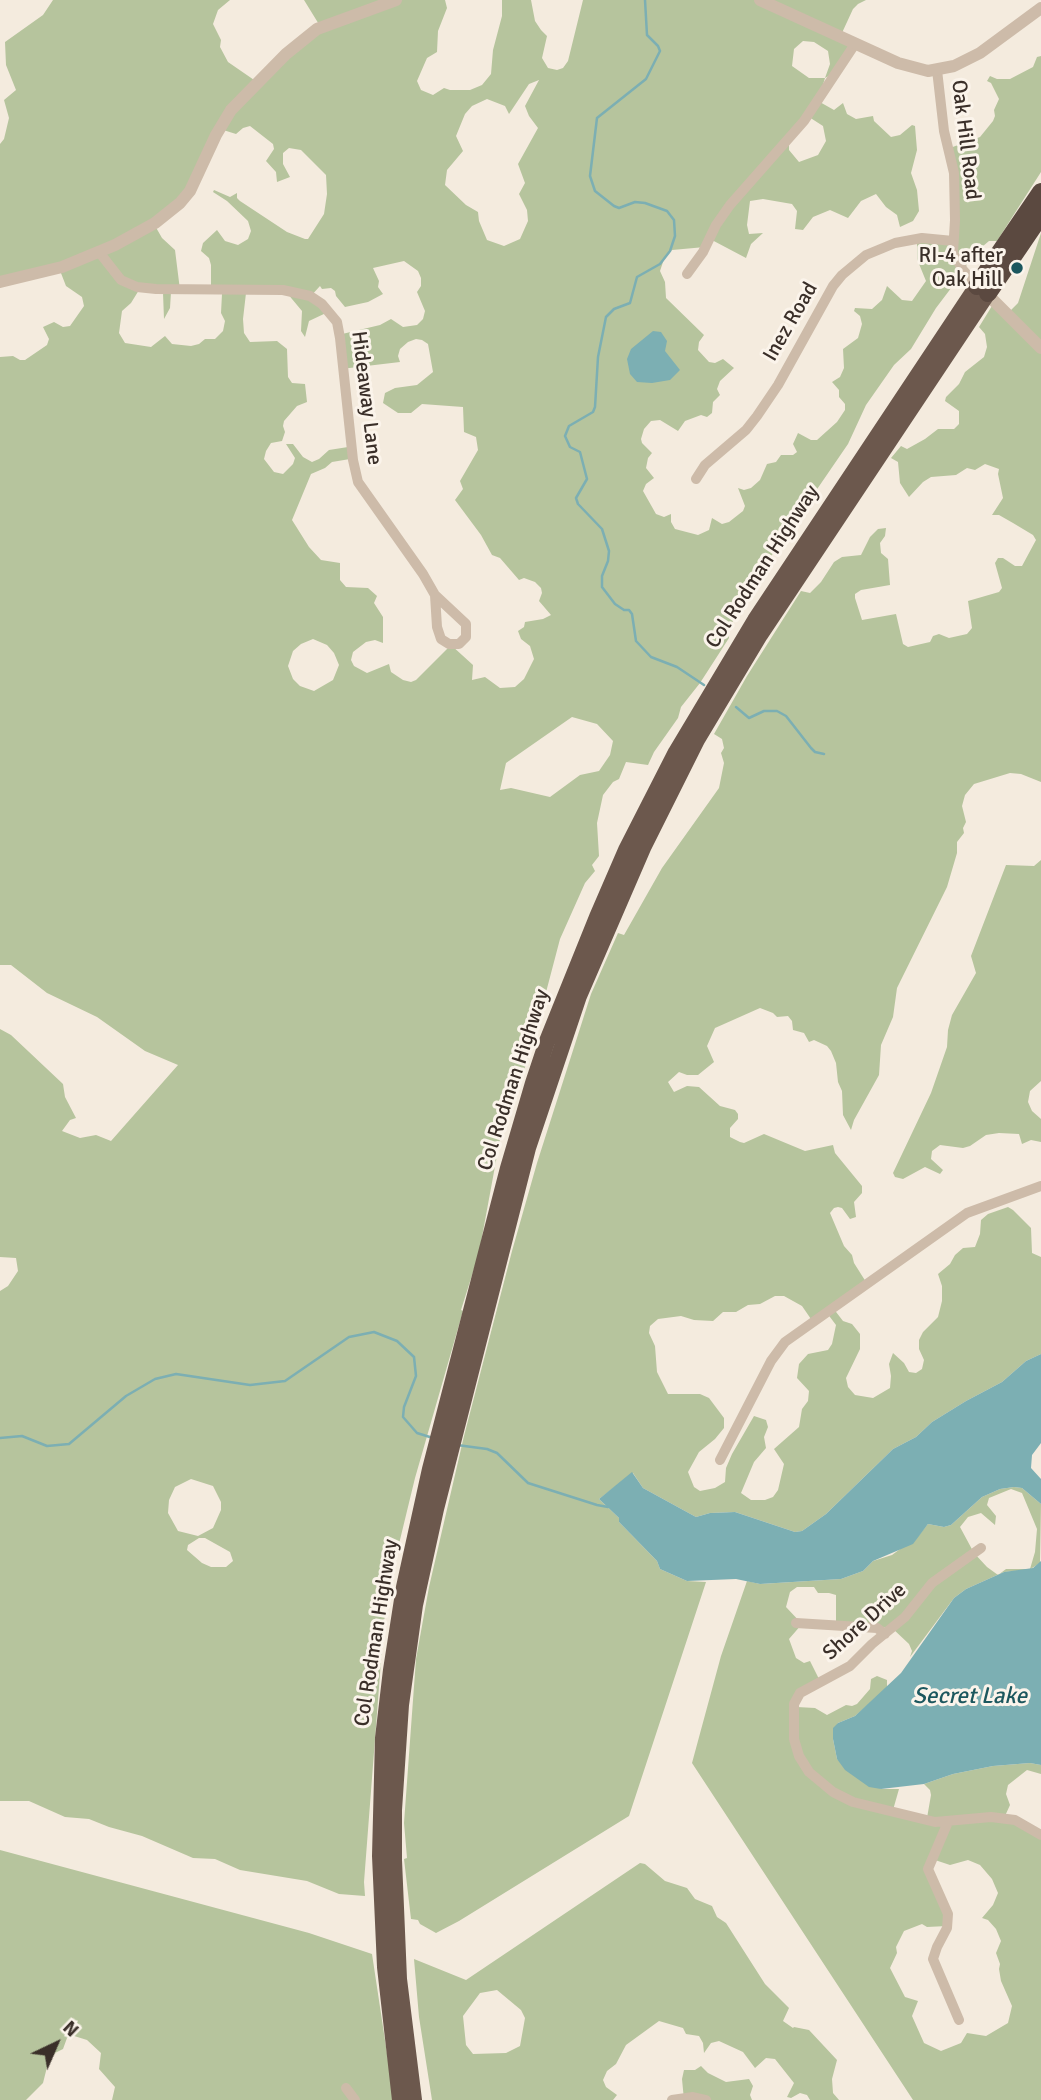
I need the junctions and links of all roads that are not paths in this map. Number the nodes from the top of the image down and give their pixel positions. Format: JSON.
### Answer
{"nodes":[{"id":1,"x":396,"y":0,"type":"edge"},
{"id":2,"x":760,"y":0,"type":"edge"},
{"id":3,"x":1041,"y":8,"type":"edge"},
{"id":4,"x":855,"y":44,"type":"junction"},
{"id":5,"x":937,"y":70,"type":"junction"},
{"id":6,"x":1041,"y":192,"type":"edge"},
{"id":7,"x":1041,"y":215,"type":"edge"},
{"id":8,"x":953,"y":241,"type":"junction"},
{"id":9,"x":99,"y":252,"type":"junction"},
{"id":10,"x":687,"y":274,"type":"dead end"},
{"id":11,"x":0,"y":282,"type":"edge"},
{"id":12,"x":983,"y":289,"type":"junction"},
{"id":13,"x":1041,"y":348,"type":"edge"},
{"id":14,"x":696,"y":479,"type":"dead end"},
{"id":15,"x":435,"y":595,"type":"junction"},
{"id":16,"x":1041,"y":1186,"type":"edge"},
{"id":17,"x":445,"y":1442,"type":"junction"},
{"id":18,"x":720,"y":1460,"type":"dead end"},
{"id":19,"x":981,"y":1548,"type":"dead end"},
{"id":20,"x":796,"y":1623,"type":"dead end"},
{"id":21,"x":885,"y":1634,"type":"junction"},
{"id":22,"x":948,"y":1822,"type":"junction"},
{"id":23,"x":1041,"y":1835,"type":"edge"},
{"id":24,"x":959,"y":2020,"type":"dead end"},
{"id":25,"x":346,"y":2088,"type":"dead end"},
{"id":26,"x":355,"y":2100,"type":"edge"},
{"id":27,"x":400,"y":2100,"type":"edge"},
{"id":28,"x":414,"y":2100,"type":"edge"},
{"id":29,"x":672,"y":2100,"type":"edge"},
{"id":30,"x":706,"y":2100,"type":"edge"}],
"edges":[{"from":1,"to":9,"type":"street"},
{"from":2,"to":4,"type":"street"},
{"from":3,"to":5,"type":"street"},
{"from":4,"to":5,"type":"street"},
{"from":4,"to":10,"type":"street"},
{"from":5,"to":8,"type":"street","name":"Oak Hill Road"},
{"from":6,"to":12,"type":"highway","name":"Col Rodman Highway"},
{"from":7,"to":12,"type":"highway","name":"Col Rodman Highway"},
{"from":8,"to":12,"type":"street","name":"Oak Hill Road"},
{"from":8,"to":14,"type":"street","name":"Inez Road"},
{"from":9,"to":11,"type":"street"},
{"from":9,"to":15,"type":"street","name":"Hideaway Lane"},
{"from":12,"to":13,"type":"street","name":"Oak Hill Road"},
{"from":12,"to":17,"type":"highway","name":"Col Rodman Highway"},
{"from":15,"to":15,"type":"street","name":"Hideaway Lane"},
{"from":16,"to":18,"type":"street"},
{"from":17,"to":27,"type":"highway","name":"Col Rodman Highway"},
{"from":17,"to":28,"type":"highway","name":"Col Rodman Highway"},
{"from":19,"to":21,"type":"street","name":"Shore Drive"},
{"from":20,"to":21,"type":"street"},
{"from":21,"to":22,"type":"street","name":"Shore Drive"},
{"from":22,"to":23,"type":"street","name":"Shore Drive"},
{"from":22,"to":24,"type":"street"},
{"from":25,"to":26,"type":"street"},
{"from":29,"to":30,"type":"street"}]}
